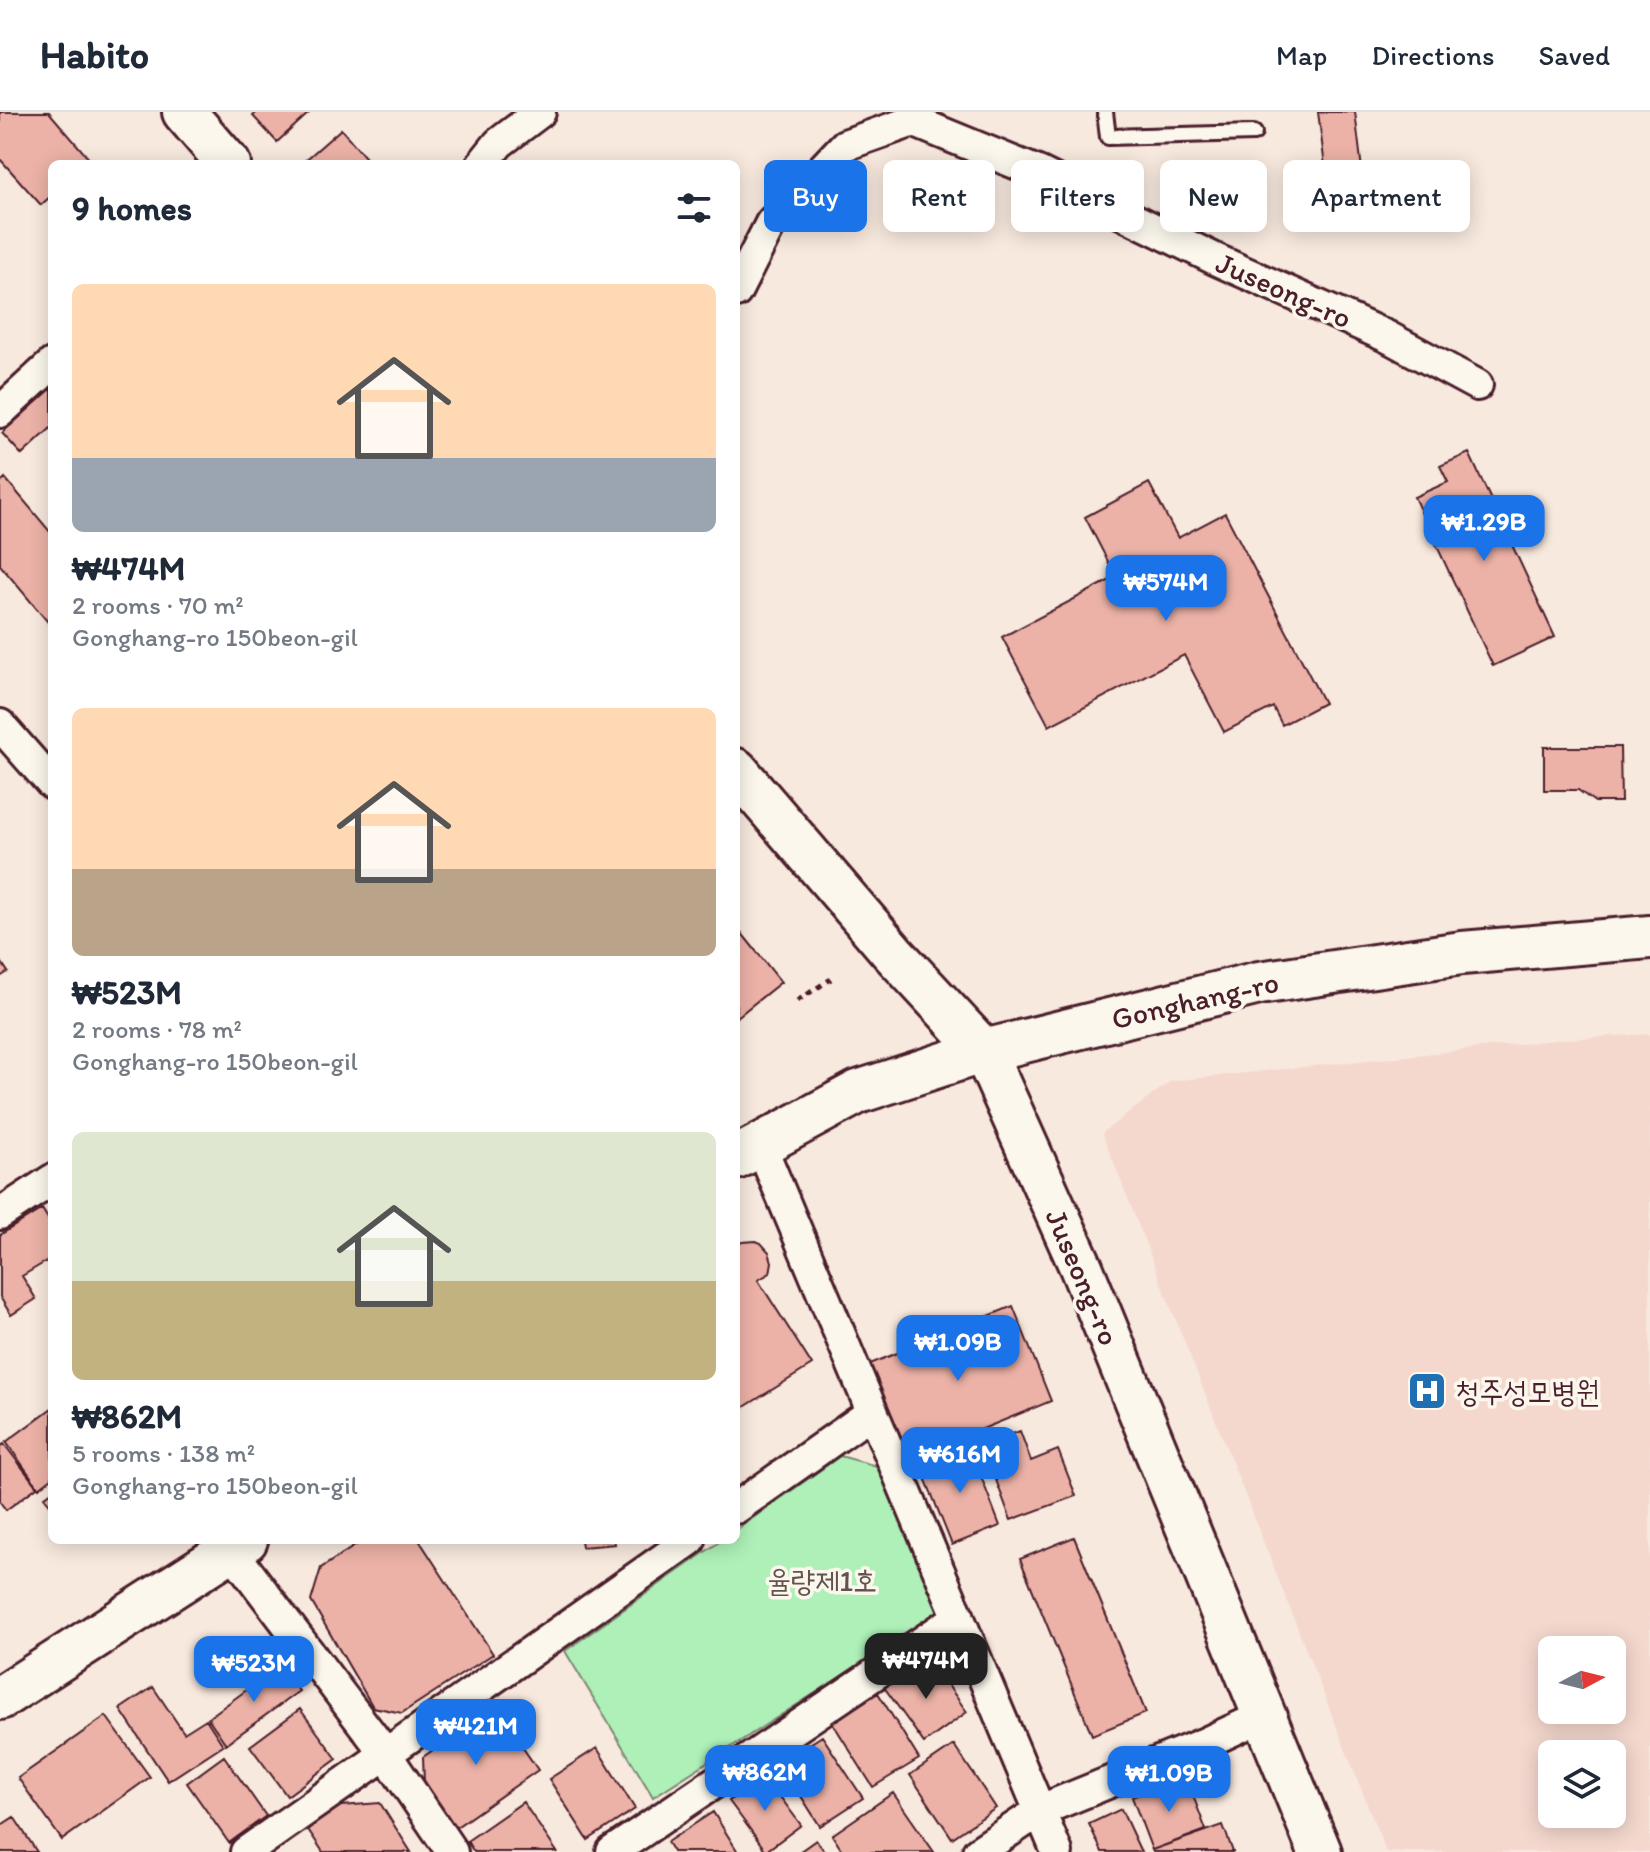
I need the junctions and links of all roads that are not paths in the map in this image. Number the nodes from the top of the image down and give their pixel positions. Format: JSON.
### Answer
{"nodes":[{"id":1,"x":184,"y":112,"type":"edge"},
{"id":2,"x":540,"y":112,"type":"edge"},
{"id":3,"x":1105,"y":112,"type":"edge"},
{"id":4,"x":915,"y":115,"type":"edge"},
{"id":5,"x":1254,"y":133,"type":"dead end"},
{"id":6,"x":226,"y":160,"type":"edge"},
{"id":7,"x":485,"y":160,"type":"edge"},
{"id":8,"x":740,"y":284,"type":"edge"},
{"id":9,"x":48,"y":368,"type":"edge"},
{"id":10,"x":1477,"y":385,"type":"dead end"},
{"id":11,"x":0,"y":412,"type":"edge"},
{"id":12,"x":0,"y":725,"type":"edge"},
{"id":13,"x":740,"y":775,"type":"edge"},
{"id":14,"x":48,"y":779,"type":"edge"},
{"id":15,"x":1650,"y":937,"type":"edge"},
{"id":16,"x":984,"y":1051,"type":"junction"},
{"id":17,"x":748,"y":1151,"type":"edge"},
{"id":18,"x":48,"y":1183,"type":"edge"},
{"id":19,"x":0,"y":1214,"type":"edge"},
{"id":20,"x":871,"y":1413,"type":"junction"},
{"id":21,"x":740,"y":1505,"type":"edge"},
{"id":22,"x":235,"y":1544,"type":"edge"},
{"id":23,"x":684,"y":1544,"type":"edge"},
{"id":24,"x":959,"y":1617,"type":"junction"},
{"id":25,"x":0,"y":1698,"type":"edge"},
{"id":26,"x":1263,"y":1716,"type":"junction"},
{"id":27,"x":385,"y":1753,"type":"junction"},
{"id":28,"x":1041,"y":1810,"type":"junction"},
{"id":29,"x":246,"y":1852,"type":"edge"},
{"id":30,"x":452,"y":1852,"type":"edge"},
{"id":31,"x":612,"y":1852,"type":"edge"},
{"id":32,"x":978,"y":1852,"type":"edge"},
{"id":33,"x":1057,"y":1852,"type":"edge"},
{"id":34,"x":1320,"y":1852,"type":"edge"}],
"edges":[{"from":1,"to":6,"type":"street"},
{"from":2,"to":7,"type":"street"},
{"from":3,"to":5,"type":"lane"},
{"from":4,"to":8,"type":"street","name":"Juseong-ro"},
{"from":4,"to":10,"type":"street","name":"Juseong-ro"},
{"from":9,"to":11,"type":"street"},
{"from":12,"to":14,"type":"street"},
{"from":13,"to":16,"type":"street","name":"Juseong-ro"},
{"from":15,"to":16,"type":"street","name":"Gonghang-ro"},
{"from":16,"to":17,"type":"street","name":"Gonghang-ro"},
{"from":16,"to":26,"type":"street","name":"Juseong-ro"},
{"from":17,"to":20,"type":"street","name":"Gonghang-ro"},
{"from":18,"to":19,"type":"street"},
{"from":20,"to":21,"type":"street"},
{"from":20,"to":24,"type":"street","name":"Gonghang-ro"},
{"from":22,"to":25,"type":"street"},
{"from":22,"to":27,"type":"street"},
{"from":23,"to":27,"type":"street"},
{"from":24,"to":28,"type":"street","name":"Gonghang-ro"},
{"from":24,"to":31,"type":"street"},
{"from":26,"to":28,"type":"street"},
{"from":26,"to":34,"type":"street","name":"Juseong-ro"},
{"from":27,"to":29,"type":"street"},
{"from":27,"to":30,"type":"street"},
{"from":28,"to":32,"type":"street"},
{"from":28,"to":33,"type":"street","name":"Gonghang-ro"}]}
